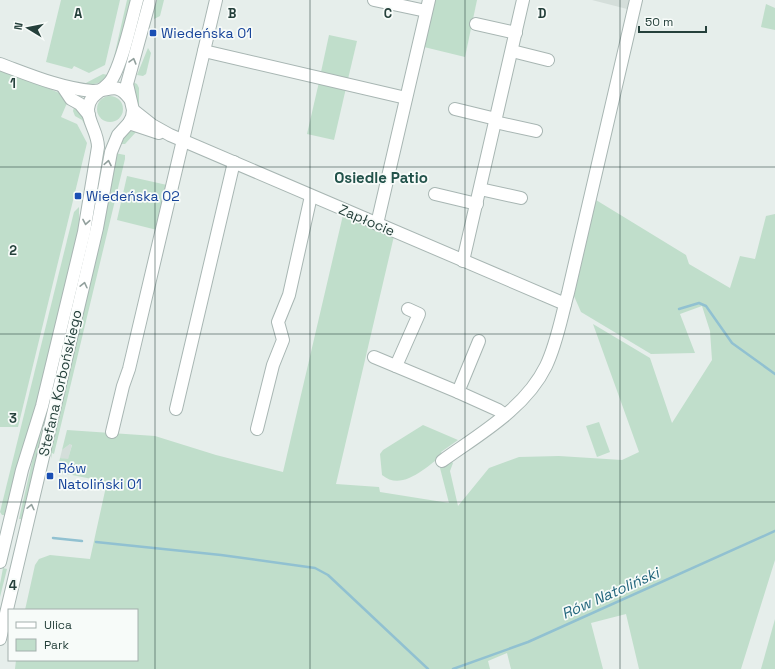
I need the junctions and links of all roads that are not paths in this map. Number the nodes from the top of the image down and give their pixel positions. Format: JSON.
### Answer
{"nodes":[{"id":1,"x":137,"y":0,"type":"edge"},
{"id":2,"x":150,"y":0,"type":"edge"},
{"id":3,"x":216,"y":0,"type":"edge"},
{"id":4,"x":374,"y":0,"type":"edge"},
{"id":5,"x":523,"y":0,"type":"edge"},
{"id":6,"x":636,"y":0,"type":"edge"},
{"id":7,"x":428,"y":6,"type":"edge"},
{"id":8,"x":476,"y":24,"type":"dead end"},
{"id":9,"x":516,"y":33,"type":"junction"},
{"id":10,"x":204,"y":51,"type":"junction"},
{"id":11,"x":512,"y":51,"type":"junction"},
{"id":12,"x":548,"y":60,"type":"dead end"},
{"id":13,"x":0,"y":64,"type":"edge"},
{"id":14,"x":63,"y":87,"type":"junction"},
{"id":15,"x":98,"y":91,"type":"junction"},
{"id":16,"x":406,"y":98,"type":"junction"},
{"id":17,"x":132,"y":104,"type":"junction"},
{"id":18,"x":455,"y":109,"type":"dead end"},
{"id":19,"x":90,"y":118,"type":"junction"},
{"id":20,"x":496,"y":120,"type":"junction"},
{"id":21,"x":126,"y":126,"type":"junction"},
{"id":22,"x":536,"y":132,"type":"dead end"},
{"id":23,"x":170,"y":135,"type":"junction"},
{"id":24,"x":183,"y":141,"type":"junction"},
{"id":25,"x":234,"y":162,"type":"junction"},
{"id":26,"x":480,"y":189,"type":"junction"},
{"id":27,"x":435,"y":194,"type":"dead end"},
{"id":28,"x":311,"y":196,"type":"junction"},
{"id":29,"x":521,"y":198,"type":"dead end"},
{"id":30,"x":477,"y":204,"type":"junction"},
{"id":31,"x":377,"y":224,"type":"junction"},
{"id":32,"x":464,"y":262,"type":"junction"},
{"id":33,"x":565,"y":304,"type":"junction"},
{"id":34,"x":408,"y":309,"type":"dead end"},
{"id":35,"x":479,"y":341,"type":"dead end"},
{"id":36,"x":374,"y":357,"type":"dead end"},
{"id":37,"x":396,"y":366,"type":"junction"},
{"id":38,"x":458,"y":392,"type":"junction"},
{"id":39,"x":176,"y":409,"type":"dead end"},
{"id":40,"x":505,"y":416,"type":"junction"},
{"id":41,"x":257,"y":429,"type":"dead end"},
{"id":42,"x":112,"y":432,"type":"dead end"},
{"id":43,"x":442,"y":461,"type":"dead end"},
{"id":44,"x":2,"y":542,"type":"edge"},
{"id":45,"x":22,"y":544,"type":"junction"},
{"id":46,"x":0,"y":562,"type":"edge"},
{"id":47,"x":0,"y":638,"type":"edge"}],
"edges":[{"from":1,"to":15,"type":"street"},
{"from":17,"to":2,"type":"street","name":"Stefana Korbońskiego","one_way":true},
{"from":3,"to":10,"type":"street"},
{"from":4,"to":7,"type":"street"},
{"from":5,"to":9,"type":"street"},
{"from":6,"to":33,"type":"street"},
{"from":7,"to":16,"type":"street"},
{"from":8,"to":9,"type":"street"},
{"from":9,"to":11,"type":"street"},
{"from":10,"to":16,"type":"street"},
{"from":10,"to":24,"type":"street"},
{"from":11,"to":12,"type":"street"},
{"from":11,"to":20,"type":"street"},
{"from":13,"to":14,"type":"street"},
{"from":14,"to":15,"type":"street"},
{"from":14,"to":19,"type":"street"},
{"from":15,"to":17,"type":"street"},
{"from":15,"to":19,"type":"street"},
{"from":16,"to":31,"type":"street"},
{"from":17,"to":21,"type":"street","name":"Stefana Korbońskiego"},
{"from":17,"to":23,"type":"street","name":"Zapłocie"},
{"from":18,"to":20,"type":"street"},
{"from":19,"to":21,"type":"street"},
{"from":19,"to":44,"type":"street","name":"Stefana Korbońskiego","one_way":true},
{"from":20,"to":22,"type":"street"},
{"from":20,"to":26,"type":"street"},
{"from":21,"to":23,"type":"street","name":"Zapłocie"},
{"from":45,"to":21,"type":"street","name":"Stefana Korbońskiego","one_way":true},
{"from":23,"to":24,"type":"street","name":"Zapłocie"},
{"from":24,"to":25,"type":"street","name":"Zapłocie"},
{"from":24,"to":42,"type":"street"},
{"from":25,"to":28,"type":"street","name":"Zapłocie"},
{"from":25,"to":39,"type":"street"},
{"from":26,"to":29,"type":"street"},
{"from":26,"to":30,"type":"street"},
{"from":27,"to":30,"type":"street"},
{"from":28,"to":31,"type":"street","name":"Zapłocie"},
{"from":28,"to":41,"type":"street"},
{"from":30,"to":32,"type":"street"},
{"from":31,"to":32,"type":"street","name":"Zapłocie"},
{"from":32,"to":33,"type":"street","name":"Zapłocie"},
{"from":33,"to":40,"type":"street"},
{"from":34,"to":37,"type":"street"},
{"from":35,"to":38,"type":"street"},
{"from":36,"to":37,"type":"street"},
{"from":37,"to":38,"type":"street"},
{"from":38,"to":40,"type":"street"},
{"from":40,"to":43,"type":"street"},
{"from":44,"to":45,"type":"street"},
{"from":44,"to":46,"type":"street","name":"Stefana Korbońskiego"},
{"from":45,"to":47,"type":"street","name":"Stefana Korbońskiego"}]}
